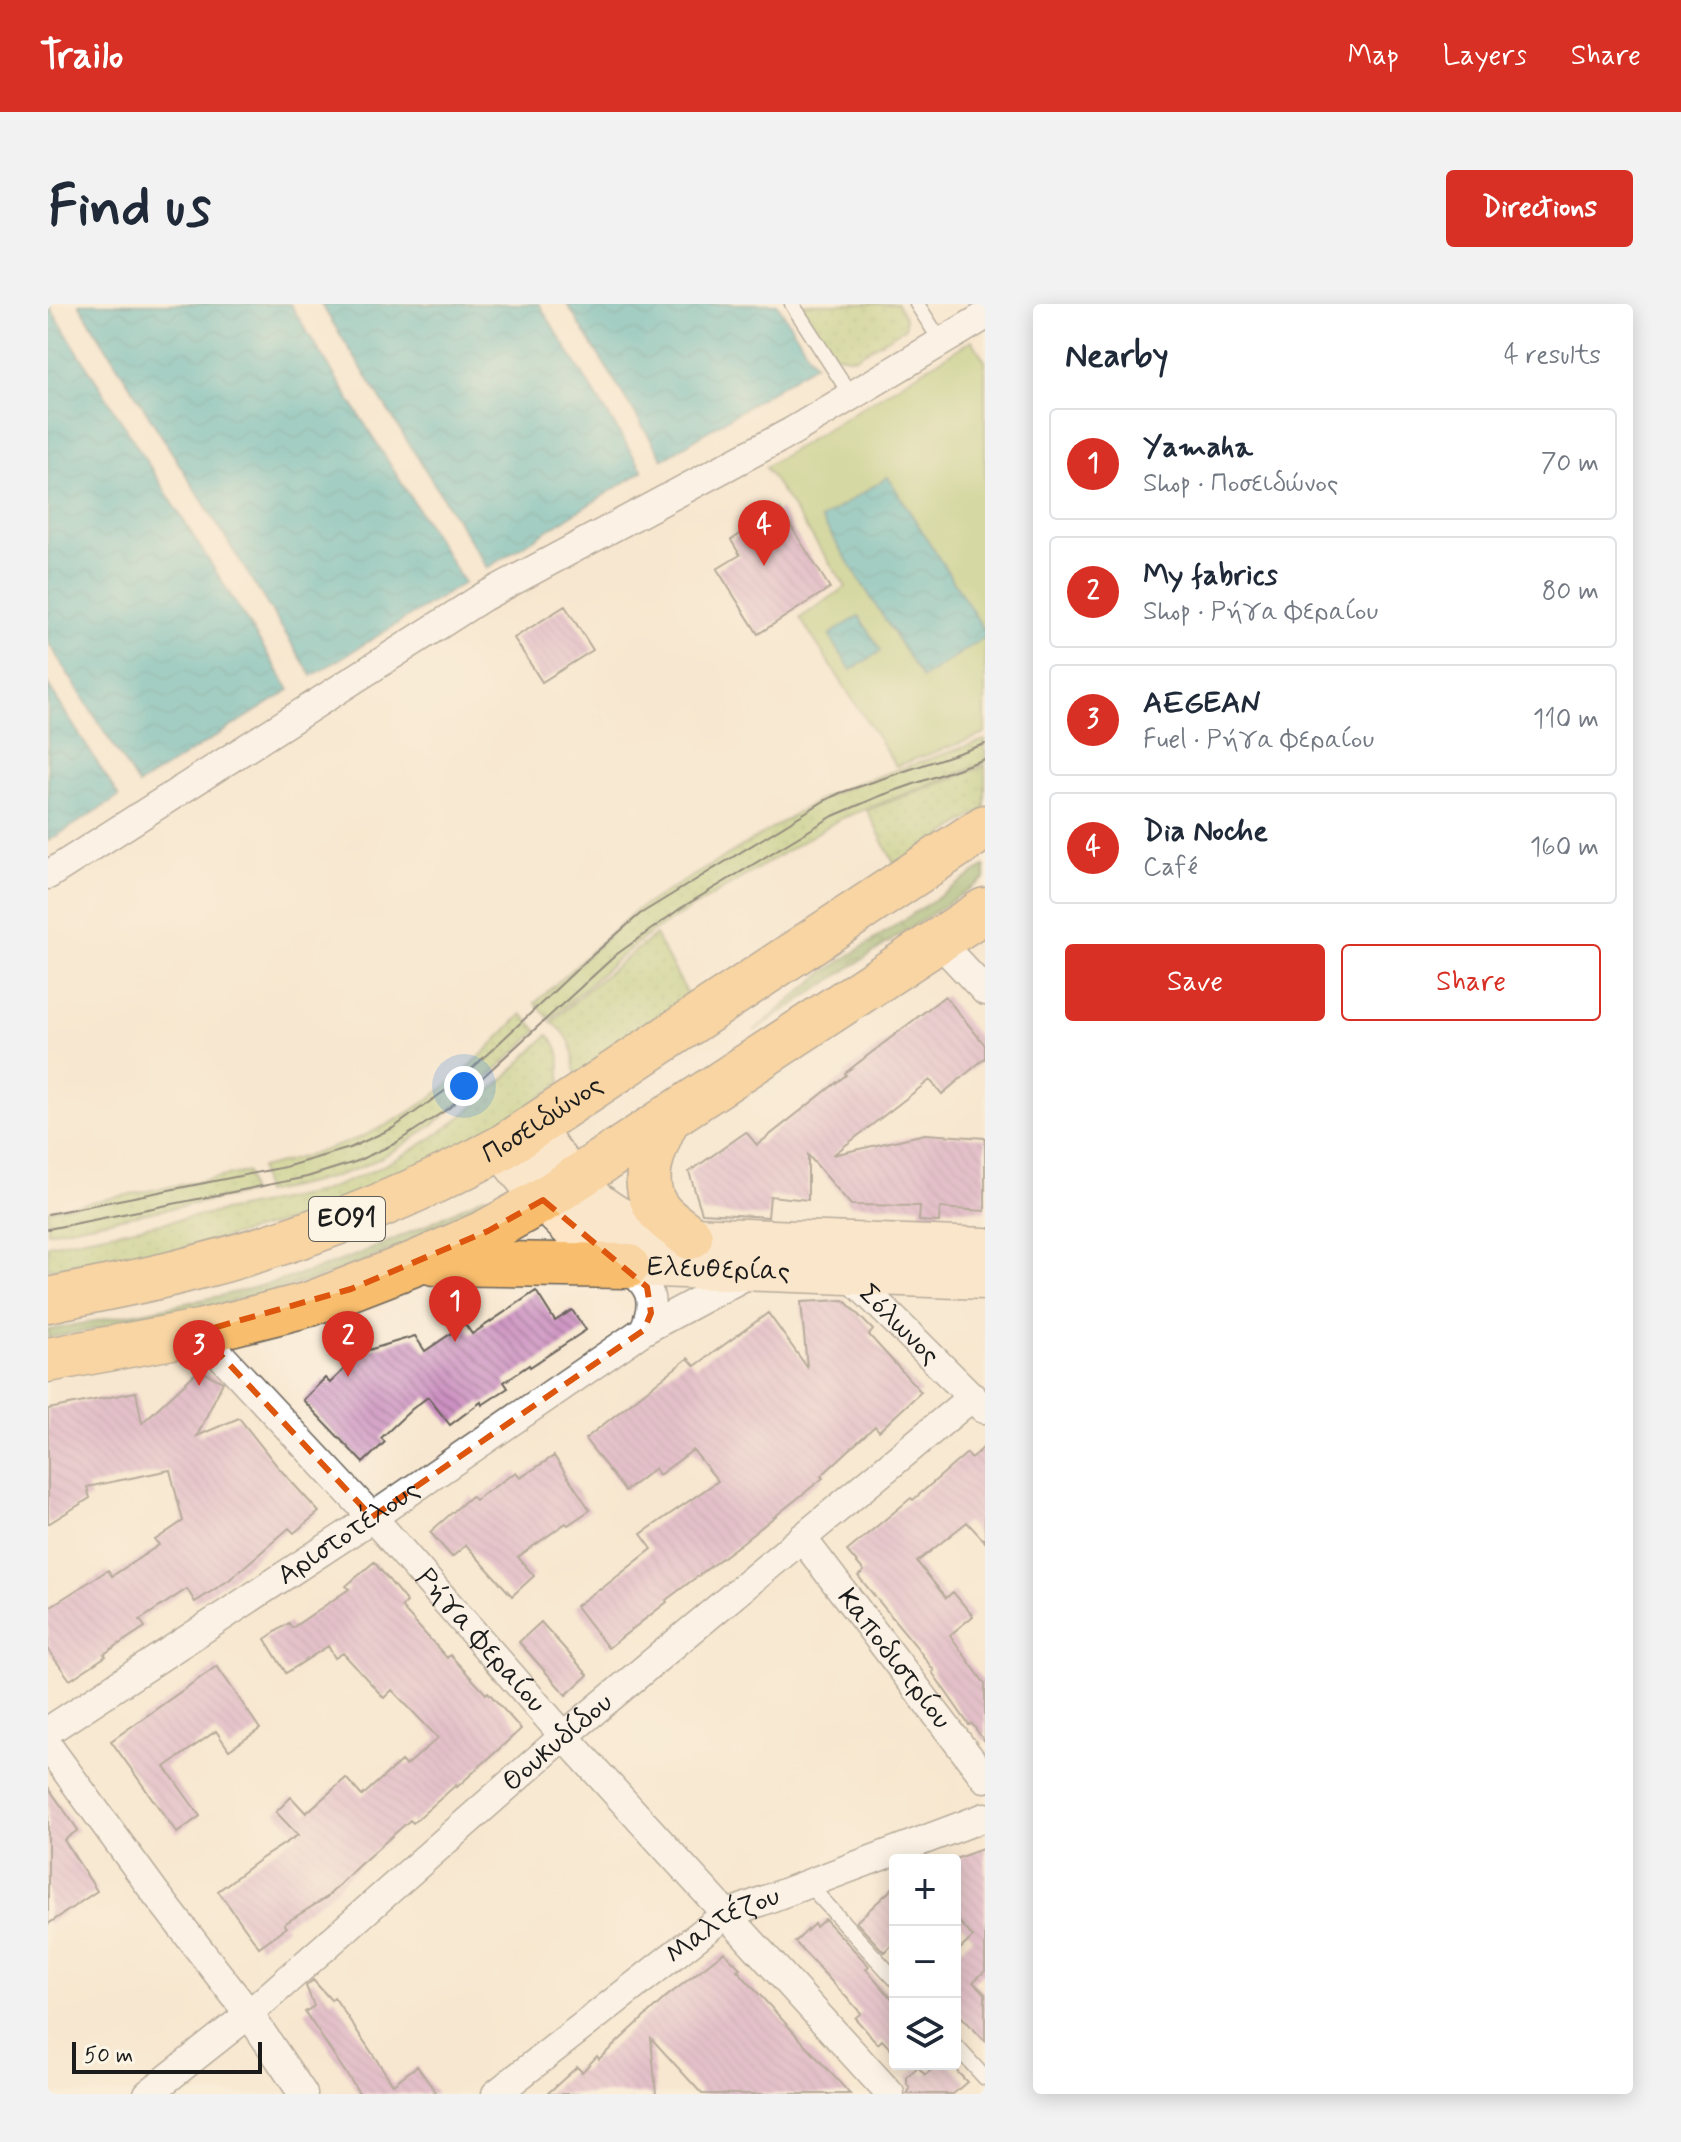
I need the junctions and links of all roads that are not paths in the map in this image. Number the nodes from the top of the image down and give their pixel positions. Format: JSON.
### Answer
{"nodes":[{"id":1,"x":792,"y":304,"type":"edge"},
{"id":2,"x":917,"y":304,"type":"edge"},
{"id":3,"x":985,"y":316,"type":"edge"},
{"id":4,"x":942,"y":343,"type":"junction"},
{"id":5,"x":852,"y":397,"type":"junction"},
{"id":6,"x":985,"y":827,"type":"edge"},
{"id":7,"x":48,"y":875,"type":"edge"},
{"id":8,"x":985,"y":910,"type":"edge"},
{"id":9,"x":938,"y":941,"type":"junction"},
{"id":10,"x":985,"y":991,"type":"edge"},
{"id":11,"x":669,"y":1116,"type":"junction"},
{"id":12,"x":516,"y":1138,"type":"junction"},
{"id":13,"x":557,"y":1190,"type":"junction"},
{"id":14,"x":690,"y":1237,"type":"junction"},
{"id":15,"x":985,"y":1248,"type":"edge"},
{"id":16,"x":416,"y":1263,"type":"junction"},
{"id":17,"x":627,"y":1266,"type":"junction"},
{"id":18,"x":755,"y":1271,"type":"junction"},
{"id":19,"x":848,"y":1274,"type":"junction"},
{"id":20,"x":985,"y":1279,"type":"edge"},
{"id":21,"x":48,"y":1300,"type":"edge"},
{"id":22,"x":644,"y":1330,"type":"junction"},
{"id":23,"x":199,"y":1332,"type":"junction"},
{"id":24,"x":48,"y":1360,"type":"edge"},
{"id":25,"x":978,"y":1403,"type":"edge"},
{"id":26,"x":372,"y":1517,"type":"junction"},
{"id":27,"x":802,"y":1538,"type":"junction"},
{"id":28,"x":48,"y":1731,"type":"edge"},
{"id":29,"x":564,"y":1736,"type":"junction"},
{"id":30,"x":48,"y":1746,"type":"edge"},
{"id":31,"x":985,"y":1778,"type":"edge"},
{"id":32,"x":985,"y":1817,"type":"edge"},
{"id":33,"x":808,"y":1884,"type":"junction"},
{"id":34,"x":725,"y":1915,"type":"junction"},
{"id":35,"x":889,"y":1972,"type":"edge"},
{"id":36,"x":249,"y":2014,"type":"junction"},
{"id":37,"x":961,"y":2052,"type":"edge"},
{"id":38,"x":985,"y":2078,"type":"edge"},
{"id":39,"x":148,"y":2094,"type":"edge"},
{"id":40,"x":303,"y":2094,"type":"edge"},
{"id":41,"x":496,"y":2094,"type":"edge"},
{"id":42,"x":890,"y":2094,"type":"edge"}],
"edges":[{"from":1,"to":5,"type":"lane"},
{"from":2,"to":4,"type":"lane"},
{"from":3,"to":4,"type":"street"},
{"from":4,"to":5,"type":"street"},
{"from":5,"to":7,"type":"street"},
{"from":6,"to":12,"type":"highway","name":"Ποσειδώνος","number":"ΕΟ91"},
{"from":8,"to":9,"type":"highway","number":"ΕΟ91"},
{"from":9,"to":10,"type":"street"},
{"from":9,"to":11,"type":"highway","number":"ΕΟ91"},
{"from":11,"to":13,"type":"highway","number":"ΕΟ91"},
{"from":11,"to":14,"type":"highway"},
{"from":12,"to":13,"type":"main road","name":"Ελευθερίας"},
{"from":12,"to":21,"type":"highway","name":"Ποσειδώνος","number":"ΕΟ91"},
{"from":13,"to":14,"type":"main road","name":"Ελευθερίας"},
{"from":13,"to":16,"type":"highway","number":"ΕΟ91"},
{"from":13,"to":17,"type":"main road","name":"Ελευθερίας"},
{"from":14,"to":15,"type":"main road","name":"Ελευθερίας"},
{"from":16,"to":17,"type":"highway"},
{"from":16,"to":23,"type":"highway","number":"ΕΟ91"},
{"from":17,"to":18,"type":"main road","name":"Ελευθερίας"},
{"from":17,"to":22,"type":"street"},
{"from":18,"to":19,"type":"main road","name":"Ελευθερίας"},
{"from":18,"to":22,"type":"street","name":"Αριστοτέλους"},
{"from":19,"to":20,"type":"main road","name":"Ελευθερίας"},
{"from":19,"to":25,"type":"street","name":"Σόλωνος"},
{"from":22,"to":26,"type":"street","name":"Αριστοτέλους"},
{"from":23,"to":24,"type":"highway","number":"ΕΟ91"},
{"from":23,"to":26,"type":"street","name":"Ρήγα Φεραίου"},
{"from":25,"to":27,"type":"street","name":"Θουκυδίδου"},
{"from":26,"to":28,"type":"street","name":"Αριστοτέλους"},
{"from":26,"to":29,"type":"street","name":"Ρήγα Φεραίου"},
{"from":27,"to":29,"type":"street","name":"Θουκυδίδου"},
{"from":27,"to":31,"type":"street","name":"Καποδιστρίου"},
{"from":29,"to":34,"type":"street","name":"Ρήγα Φεραίου"},
{"from":29,"to":36,"type":"street","name":"Θουκυδίδου"},
{"from":30,"to":36,"type":"street"},
{"from":32,"to":33,"type":"street","name":"Μαλτέζου"},
{"from":33,"to":34,"type":"street","name":"Μαλτέζου"},
{"from":33,"to":35,"type":"lane"},
{"from":34,"to":41,"type":"street","name":"Μαλτέζου"},
{"from":34,"to":42,"type":"street","name":"Ρήγα Φεραίου"},
{"from":36,"to":39,"type":"street","name":"Θουκυδίδου"},
{"from":36,"to":40,"type":"street"},
{"from":37,"to":38,"type":"lane"}]}
